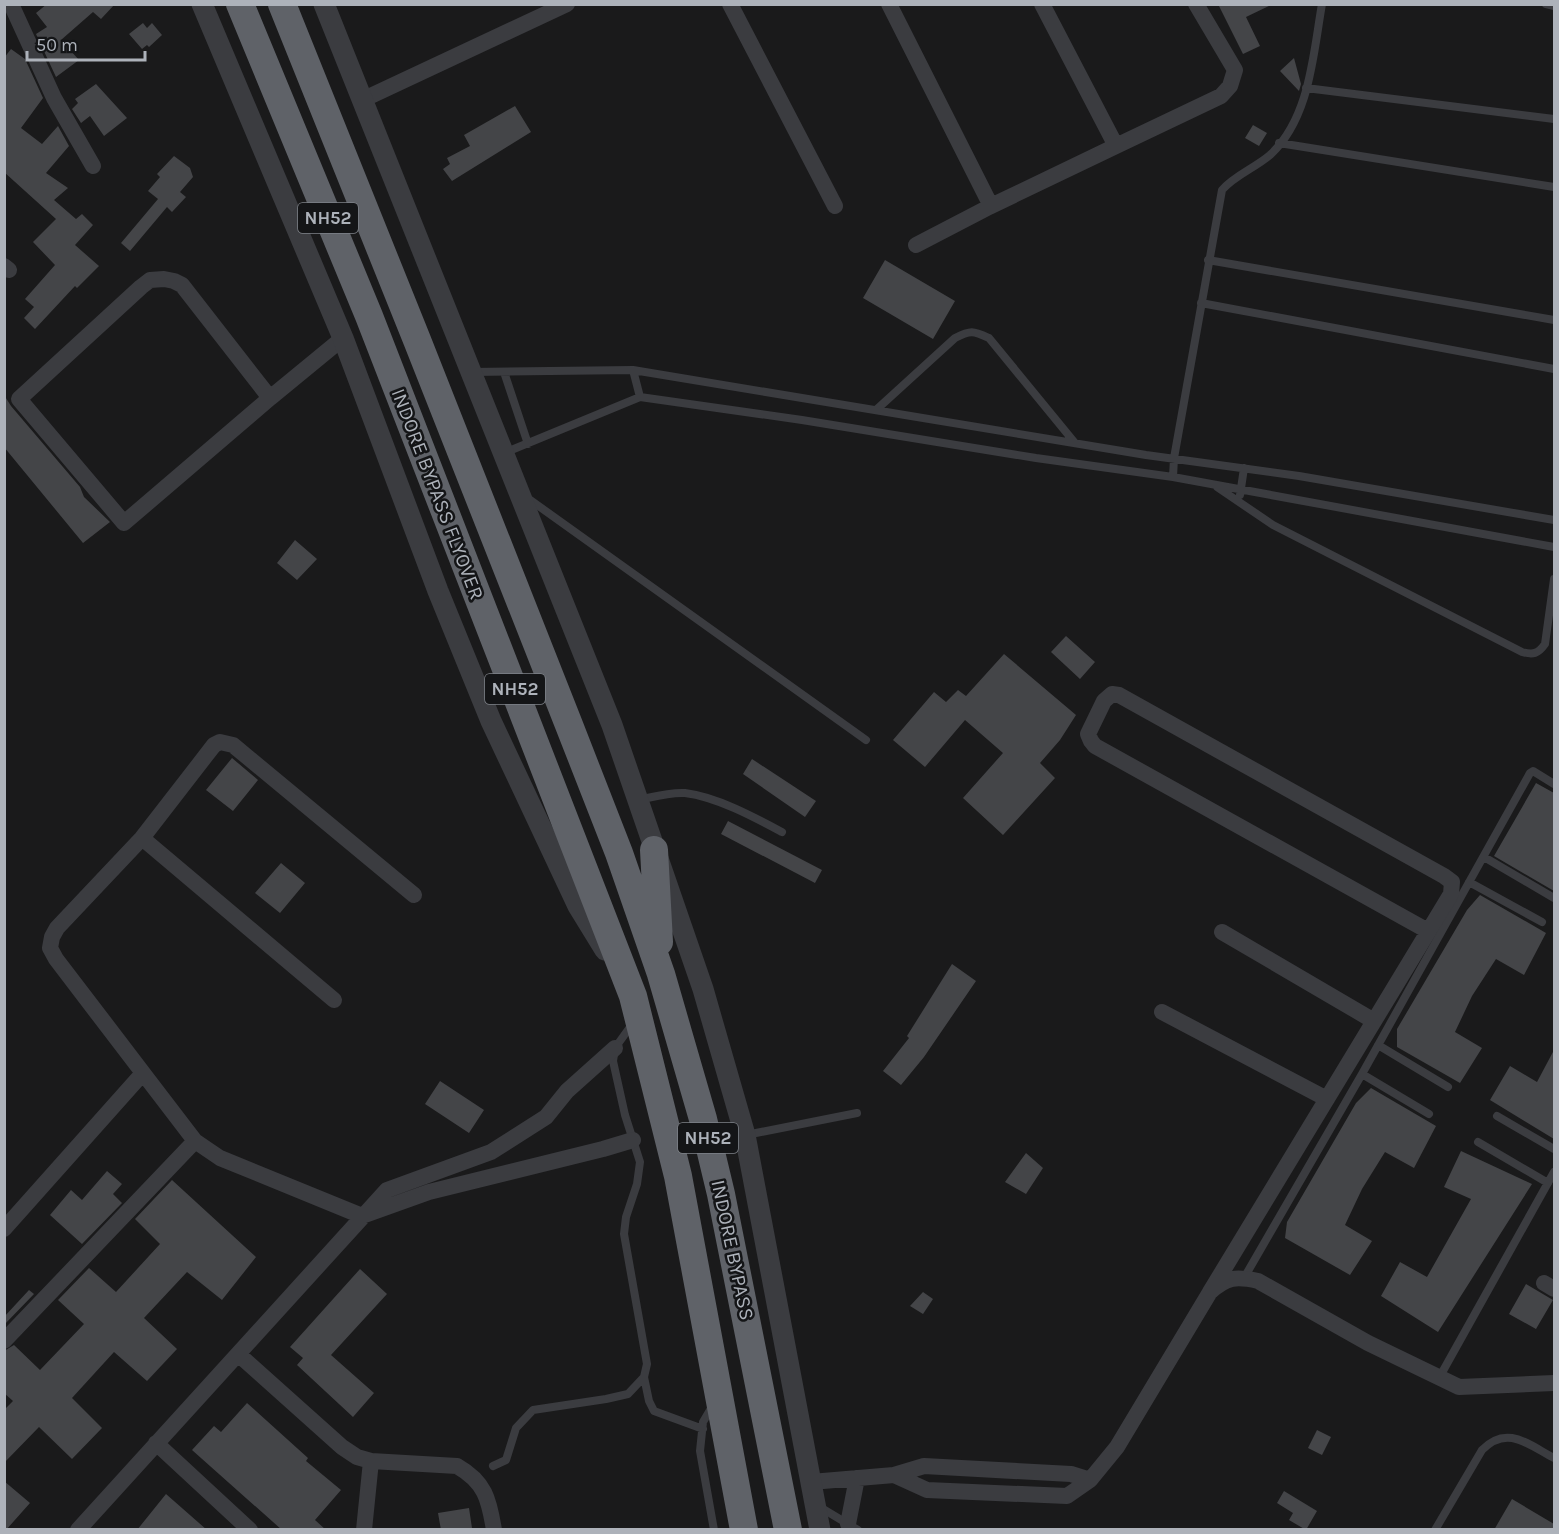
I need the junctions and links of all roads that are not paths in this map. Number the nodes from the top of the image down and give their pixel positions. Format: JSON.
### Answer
{"nodes":[{"id":1,"x":11,"y":4,"type":"edge"},
{"id":2,"x":202,"y":4,"type":"edge"},
{"id":3,"x":240,"y":4,"type":"edge"},
{"id":4,"x":282,"y":4,"type":"edge"},
{"id":5,"x":324,"y":4,"type":"edge"},
{"id":6,"x":567,"y":4,"type":"edge"},
{"id":7,"x":730,"y":4,"type":"edge"},
{"id":8,"x":889,"y":4,"type":"edge"},
{"id":9,"x":1042,"y":4,"type":"edge"},
{"id":10,"x":1197,"y":4,"type":"edge"},
{"id":11,"x":1322,"y":4,"type":"edge"},
{"id":12,"x":1546,"y":4,"type":"edge"},
{"id":13,"x":1554,"y":6,"type":"edge"},
{"id":14,"x":1306,"y":88,"type":"junction"},
{"id":15,"x":362,"y":100,"type":"junction"},
{"id":16,"x":1554,"y":119,"type":"edge"},
{"id":17,"x":1280,"y":142,"type":"junction"},
{"id":18,"x":1116,"y":146,"type":"junction"},
{"id":19,"x":93,"y":166,"type":"dead end"},
{"id":20,"x":1554,"y":187,"type":"edge"},
{"id":21,"x":835,"y":206,"type":"dead end"},
{"id":22,"x":991,"y":206,"type":"junction"},
{"id":23,"x":916,"y":244,"type":"dead end"},
{"id":24,"x":1208,"y":260,"type":"junction"},
{"id":25,"x":1202,"y":303,"type":"junction"},
{"id":26,"x":1554,"y":320,"type":"edge"},
{"id":27,"x":343,"y":338,"type":"junction"},
{"id":28,"x":1554,"y":369,"type":"edge"},
{"id":29,"x":633,"y":370,"type":"junction"},
{"id":30,"x":472,"y":372,"type":"junction"},
{"id":31,"x":504,"y":372,"type":"junction"},
{"id":32,"x":640,"y":397,"type":"junction"},
{"id":33,"x":270,"y":398,"type":"junction"},
{"id":34,"x":876,"y":410,"type":"junction"},
{"id":35,"x":1075,"y":443,"type":"junction"},
{"id":36,"x":528,"y":444,"type":"junction"},
{"id":37,"x":504,"y":453,"type":"junction"},
{"id":38,"x":1174,"y":458,"type":"junction"},
{"id":39,"x":1244,"y":468,"type":"junction"},
{"id":40,"x":1173,"y":477,"type":"junction"},
{"id":41,"x":1213,"y":485,"type":"junction"},
{"id":42,"x":1240,"y":490,"type":"junction"},
{"id":43,"x":520,"y":493,"type":"junction"},
{"id":44,"x":1239,"y":502,"type":"junction"},
{"id":45,"x":1554,"y":520,"type":"edge"},
{"id":46,"x":1554,"y":547,"type":"edge"},
{"id":47,"x":1554,"y":579,"type":"edge"},
{"id":48,"x":866,"y":740,"type":"dead end"},
{"id":49,"x":1554,"y":784,"type":"edge"},
{"id":50,"x":637,"y":800,"type":"junction"},
{"id":51,"x":782,"y":832,"type":"dead end"},
{"id":52,"x":142,"y":838,"type":"junction"},
{"id":53,"x":654,"y":850,"type":"junction"},
{"id":54,"x":1484,"y":857,"type":"junction"},
{"id":55,"x":1469,"y":882,"type":"junction"},
{"id":56,"x":414,"y":895,"type":"dead end"},
{"id":57,"x":1554,"y":898,"type":"edge"},
{"id":58,"x":1542,"y":922,"type":"dead end"},
{"id":59,"x":1428,"y":931,"type":"junction"},
{"id":60,"x":1222,"y":932,"type":"dead end"},
{"id":61,"x":661,"y":974,"type":"junction"},
{"id":62,"x":629,"y":986,"type":"junction"},
{"id":63,"x":334,"y":1000,"type":"dead end"},
{"id":64,"x":1162,"y":1012,"type":"dead end"},
{"id":65,"x":638,"y":1017,"type":"junction"},
{"id":66,"x":1374,"y":1021,"type":"junction"},
{"id":67,"x":1378,"y":1045,"type":"junction"},
{"id":68,"x":615,"y":1048,"type":"junction"},
{"id":69,"x":144,"y":1073,"type":"junction"},
{"id":70,"x":1362,"y":1074,"type":"junction"},
{"id":71,"x":1448,"y":1087,"type":"dead end"},
{"id":72,"x":1327,"y":1099,"type":"junction"},
{"id":73,"x":857,"y":1113,"type":"dead end"},
{"id":74,"x":1429,"y":1114,"type":"dead end"},
{"id":75,"x":1497,"y":1116,"type":"dead end"},
{"id":76,"x":745,"y":1135,"type":"junction"},
{"id":77,"x":633,"y":1140,"type":"junction"},
{"id":78,"x":195,"y":1141,"type":"junction"},
{"id":79,"x":1478,"y":1142,"type":"dead end"},
{"id":80,"x":1554,"y":1149,"type":"edge"},
{"id":81,"x":1554,"y":1172,"type":"edge"},
{"id":82,"x":1548,"y":1183,"type":"junction"},
{"id":83,"x":362,"y":1216,"type":"junction"},
{"id":84,"x":4,"y":1229,"type":"edge"},
{"id":85,"x":1244,"y":1278,"type":"junction"},
{"id":86,"x":1210,"y":1292,"type":"junction"},
{"id":87,"x":4,"y":1341,"type":"edge"},
{"id":88,"x":238,"y":1354,"type":"junction"},
{"id":89,"x":644,"y":1377,"type":"junction"},
{"id":90,"x":1439,"y":1378,"type":"junction"},
{"id":91,"x":1554,"y":1383,"type":"edge"},
{"id":92,"x":719,"y":1395,"type":"junction"},
{"id":93,"x":703,"y":1429,"type":"junction"},
{"id":94,"x":156,"y":1443,"type":"junction"},
{"id":95,"x":1554,"y":1458,"type":"edge"},
{"id":96,"x":371,"y":1461,"type":"junction"},
{"id":97,"x":492,"y":1466,"type":"dead end"},
{"id":98,"x":894,"y":1475,"type":"junction"},
{"id":99,"x":857,"y":1478,"type":"junction"},
{"id":100,"x":1090,"y":1480,"type":"junction"},
{"id":101,"x":811,"y":1482,"type":"junction"},
{"id":102,"x":815,"y":1505,"type":"junction"},
{"id":103,"x":853,"y":1527,"type":"edge"},
{"id":104,"x":78,"y":1530,"type":"edge"},
{"id":105,"x":250,"y":1530,"type":"edge"},
{"id":106,"x":364,"y":1530,"type":"edge"},
{"id":107,"x":494,"y":1530,"type":"edge"},
{"id":108,"x":714,"y":1530,"type":"edge"},
{"id":109,"x":744,"y":1530,"type":"edge"},
{"id":110,"x":788,"y":1530,"type":"edge"},
{"id":111,"x":820,"y":1530,"type":"edge"},
{"id":112,"x":1435,"y":1530,"type":"edge"}],
"edges":[{"from":1,"to":19,"type":"street"},
{"from":2,"to":27,"type":"street"},
{"from":3,"to":62,"type":"highway","name":"INDORE BYPASS FLYOVER","number":"NH52"},
{"from":4,"to":61,"type":"highway","name":"INDORE BYPASS FLYOVER","number":"NH52"},
{"from":5,"to":15,"type":"street"},
{"from":6,"to":15,"type":"street"},
{"from":7,"to":21,"type":"street"},
{"from":8,"to":22,"type":"street"},
{"from":9,"to":18,"type":"street"},
{"from":10,"to":18,"type":"street"},
{"from":11,"to":14,"type":"lane"},
{"from":12,"to":13,"type":"lane"},
{"from":14,"to":16,"type":"lane"},
{"from":14,"to":17,"type":"lane"},
{"from":15,"to":30,"type":"street"},
{"from":17,"to":20,"type":"lane"},
{"from":17,"to":24,"type":"lane"},
{"from":18,"to":22,"type":"street"},
{"from":22,"to":23,"type":"street"},
{"from":24,"to":25,"type":"lane"},
{"from":24,"to":26,"type":"lane"},
{"from":25,"to":28,"type":"lane"},
{"from":25,"to":38,"type":"lane"},
{"from":27,"to":33,"type":"street"},
{"from":27,"to":62,"type":"street"},
{"from":29,"to":31,"type":"lane"},
{"from":29,"to":32,"type":"lane"},
{"from":29,"to":34,"type":"lane"},
{"from":30,"to":31,"type":"lane"},
{"from":30,"to":37,"type":"street"},
{"from":31,"to":36,"type":"lane"},
{"from":32,"to":36,"type":"lane"},
{"from":32,"to":40,"type":"lane"},
{"from":33,"to":33,"type":"street"},
{"from":34,"to":35,"type":"lane"},
{"from":34,"to":35,"type":"lane"},
{"from":35,"to":38,"type":"lane"},
{"from":36,"to":37,"type":"lane"},
{"from":37,"to":43,"type":"street"},
{"from":38,"to":39,"type":"lane"},
{"from":38,"to":40,"type":"lane"},
{"from":39,"to":42,"type":"lane"},
{"from":39,"to":45,"type":"lane"},
{"from":40,"to":41,"type":"lane"},
{"from":41,"to":42,"type":"lane"},
{"from":41,"to":44,"type":"lane"},
{"from":42,"to":44,"type":"lane"},
{"from":42,"to":46,"type":"lane"},
{"from":43,"to":48,"type":"lane"},
{"from":43,"to":50,"type":"street"},
{"from":44,"to":47,"type":"lane"},
{"from":49,"to":54,"type":"lane"},
{"from":50,"to":51,"type":"lane"},
{"from":50,"to":53,"type":"street"},
{"from":52,"to":56,"type":"street"},
{"from":52,"to":63,"type":"street"},
{"from":52,"to":69,"type":"street"},
{"from":53,"to":61,"type":"highway"},
{"from":53,"to":76,"type":"street"},
{"from":54,"to":55,"type":"lane"},
{"from":54,"to":57,"type":"lane"},
{"from":55,"to":58,"type":"lane"},
{"from":55,"to":67,"type":"lane"},
{"from":59,"to":59,"type":"street"},
{"from":59,"to":66,"type":"street"},
{"from":60,"to":66,"type":"street"},
{"from":61,"to":110,"type":"highway","name":"INDORE BYPASS","number":"NH52"},
{"from":62,"to":65,"type":"highway","name":"INDORE BYPASS","number":"NH52"},
{"from":64,"to":72,"type":"street"},
{"from":65,"to":68,"type":"lane"},
{"from":65,"to":92,"type":"highway","name":"INDORE BYPASS","number":"NH52"},
{"from":66,"to":72,"type":"street"},
{"from":67,"to":70,"type":"lane"},
{"from":67,"to":71,"type":"lane"},
{"from":68,"to":77,"type":"lane"},
{"from":68,"to":83,"type":"street"},
{"from":69,"to":78,"type":"street"},
{"from":69,"to":84,"type":"street"},
{"from":70,"to":74,"type":"lane"},
{"from":70,"to":85,"type":"lane"},
{"from":72,"to":86,"type":"street"},
{"from":73,"to":76,"type":"lane"},
{"from":75,"to":80,"type":"lane"},
{"from":76,"to":101,"type":"street"},
{"from":77,"to":83,"type":"street"},
{"from":77,"to":89,"type":"lane"},
{"from":78,"to":83,"type":"street"},
{"from":78,"to":87,"type":"street"},
{"from":79,"to":82,"type":"lane"},
{"from":81,"to":82,"type":"lane"},
{"from":82,"to":90,"type":"lane"},
{"from":83,"to":88,"type":"street"},
{"from":85,"to":86,"type":"street"},
{"from":85,"to":90,"type":"street"},
{"from":86,"to":100,"type":"street"},
{"from":88,"to":94,"type":"street"},
{"from":88,"to":96,"type":"street"},
{"from":89,"to":93,"type":"lane"},
{"from":89,"to":97,"type":"lane"},
{"from":90,"to":91,"type":"street"},
{"from":92,"to":93,"type":"lane"},
{"from":92,"to":109,"type":"highway","name":"INDORE BYPASS","number":"NH52"},
{"from":93,"to":108,"type":"lane"},
{"from":94,"to":104,"type":"street"},
{"from":94,"to":105,"type":"street"},
{"from":95,"to":112,"type":"lane"},
{"from":96,"to":106,"type":"street"},
{"from":96,"to":107,"type":"street"},
{"from":98,"to":99,"type":"street"},
{"from":98,"to":100,"type":"street"},
{"from":98,"to":100,"type":"street"},
{"from":99,"to":101,"type":"street"},
{"from":99,"to":103,"type":"street"},
{"from":101,"to":102,"type":"street"},
{"from":102,"to":103,"type":"lane"},
{"from":102,"to":111,"type":"street"}]}
